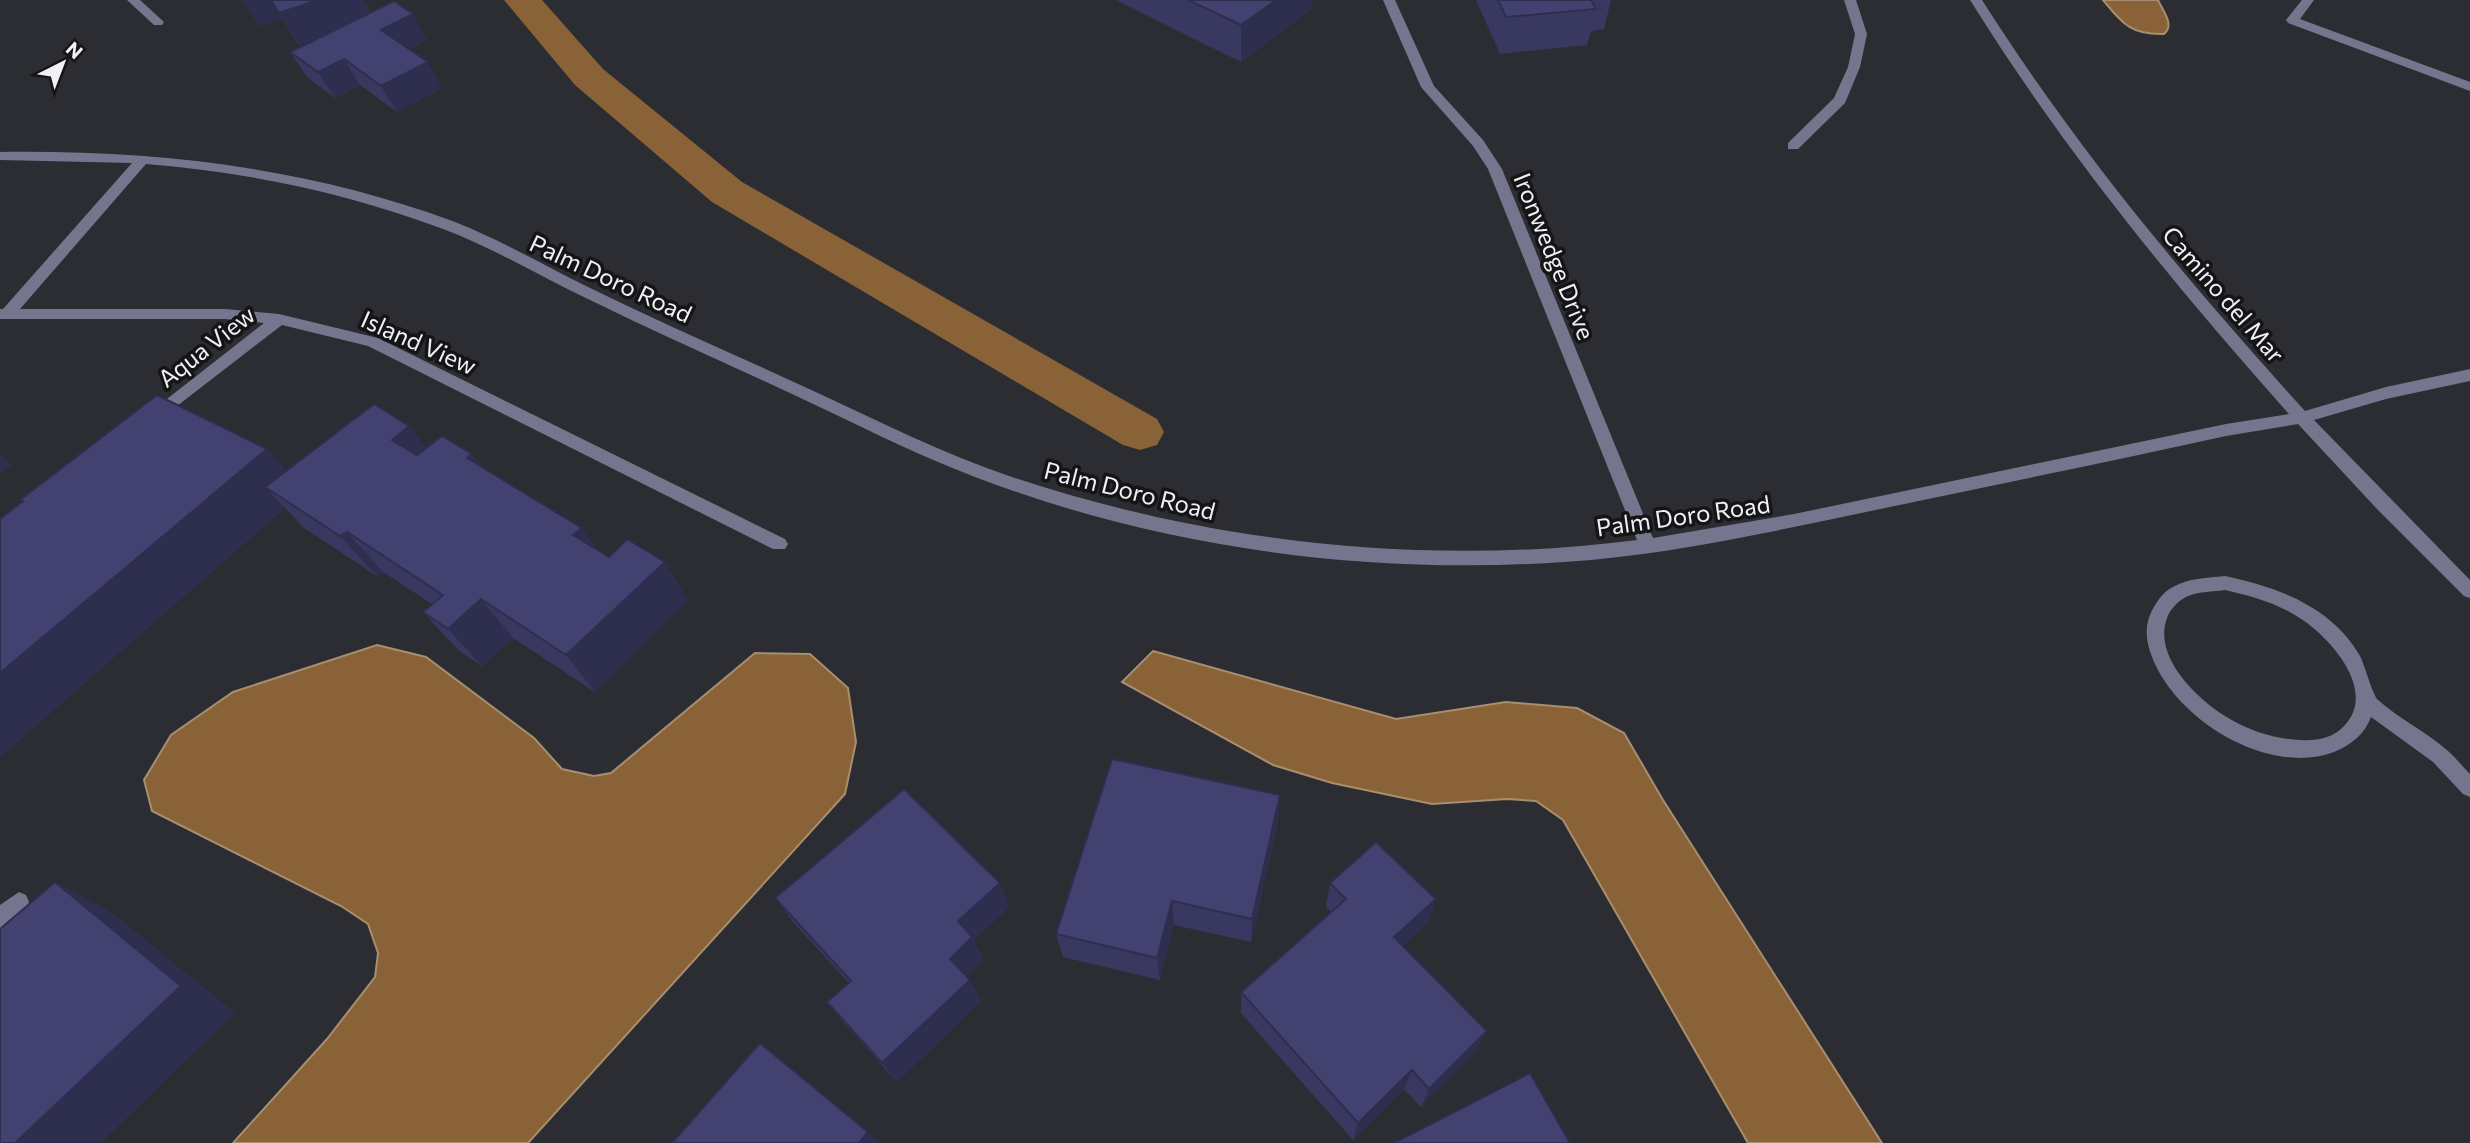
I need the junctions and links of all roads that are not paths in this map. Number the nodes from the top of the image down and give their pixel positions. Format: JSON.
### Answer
{"nodes":[{"id":1,"x":133,"y":0,"type":"edge"},
{"id":2,"x":1389,"y":0,"type":"edge"},
{"id":3,"x":1850,"y":0,"type":"edge"},
{"id":4,"x":1976,"y":0,"type":"edge"},
{"id":5,"x":2308,"y":0,"type":"edge"},
{"id":6,"x":158,"y":22,"type":"dead end"},
{"id":7,"x":2470,"y":87,"type":"edge"},
{"id":8,"x":1793,"y":146,"type":"dead end"},
{"id":9,"x":0,"y":156,"type":"edge"},
{"id":10,"x":144,"y":159,"type":"junction"},
{"id":11,"x":4,"y":314,"type":"edge"},
{"id":12,"x":279,"y":319,"type":"junction"},
{"id":13,"x":2470,"y":375,"type":"edge"},
{"id":14,"x":2301,"y":418,"type":"junction"},
{"id":15,"x":139,"y":430,"type":"edge"},
{"id":16,"x":779,"y":544,"type":"dead end"},
{"id":17,"x":1648,"y":547,"type":"junction"},
{"id":18,"x":2470,"y":591,"type":"edge"},
{"id":19,"x":2367,"y":703,"type":"junction"},
{"id":20,"x":2470,"y":788,"type":"edge"},
{"id":21,"x":19,"y":902,"type":"dead end"},
{"id":22,"x":0,"y":919,"type":"edge"}],
"edges":[{"from":1,"to":6,"type":"street"},
{"from":2,"to":17,"type":"street","name":"Ironwedge Drive"},
{"from":3,"to":8,"type":"street"},
{"from":4,"to":14,"type":"street","name":"Camino del Mar"},
{"from":5,"to":7,"type":"street"},
{"from":9,"to":10,"type":"street","name":"Palm Doro Road"},
{"from":10,"to":11,"type":"street","name":"Island View"},
{"from":10,"to":17,"type":"street","name":"Palm Doro Road"},
{"from":11,"to":12,"type":"street","name":"Island View"},
{"from":12,"to":15,"type":"street","name":"Aqua View"},
{"from":12,"to":16,"type":"street","name":"Island View"},
{"from":13,"to":14,"type":"street","name":"Palm Doro Road"},
{"from":14,"to":17,"type":"street","name":"Palm Doro Road"},
{"from":14,"to":18,"type":"street","name":"Camino del Mar"},
{"from":19,"to":19,"type":"street"},
{"from":19,"to":20,"type":"street"},
{"from":21,"to":22,"type":"street"}]}
